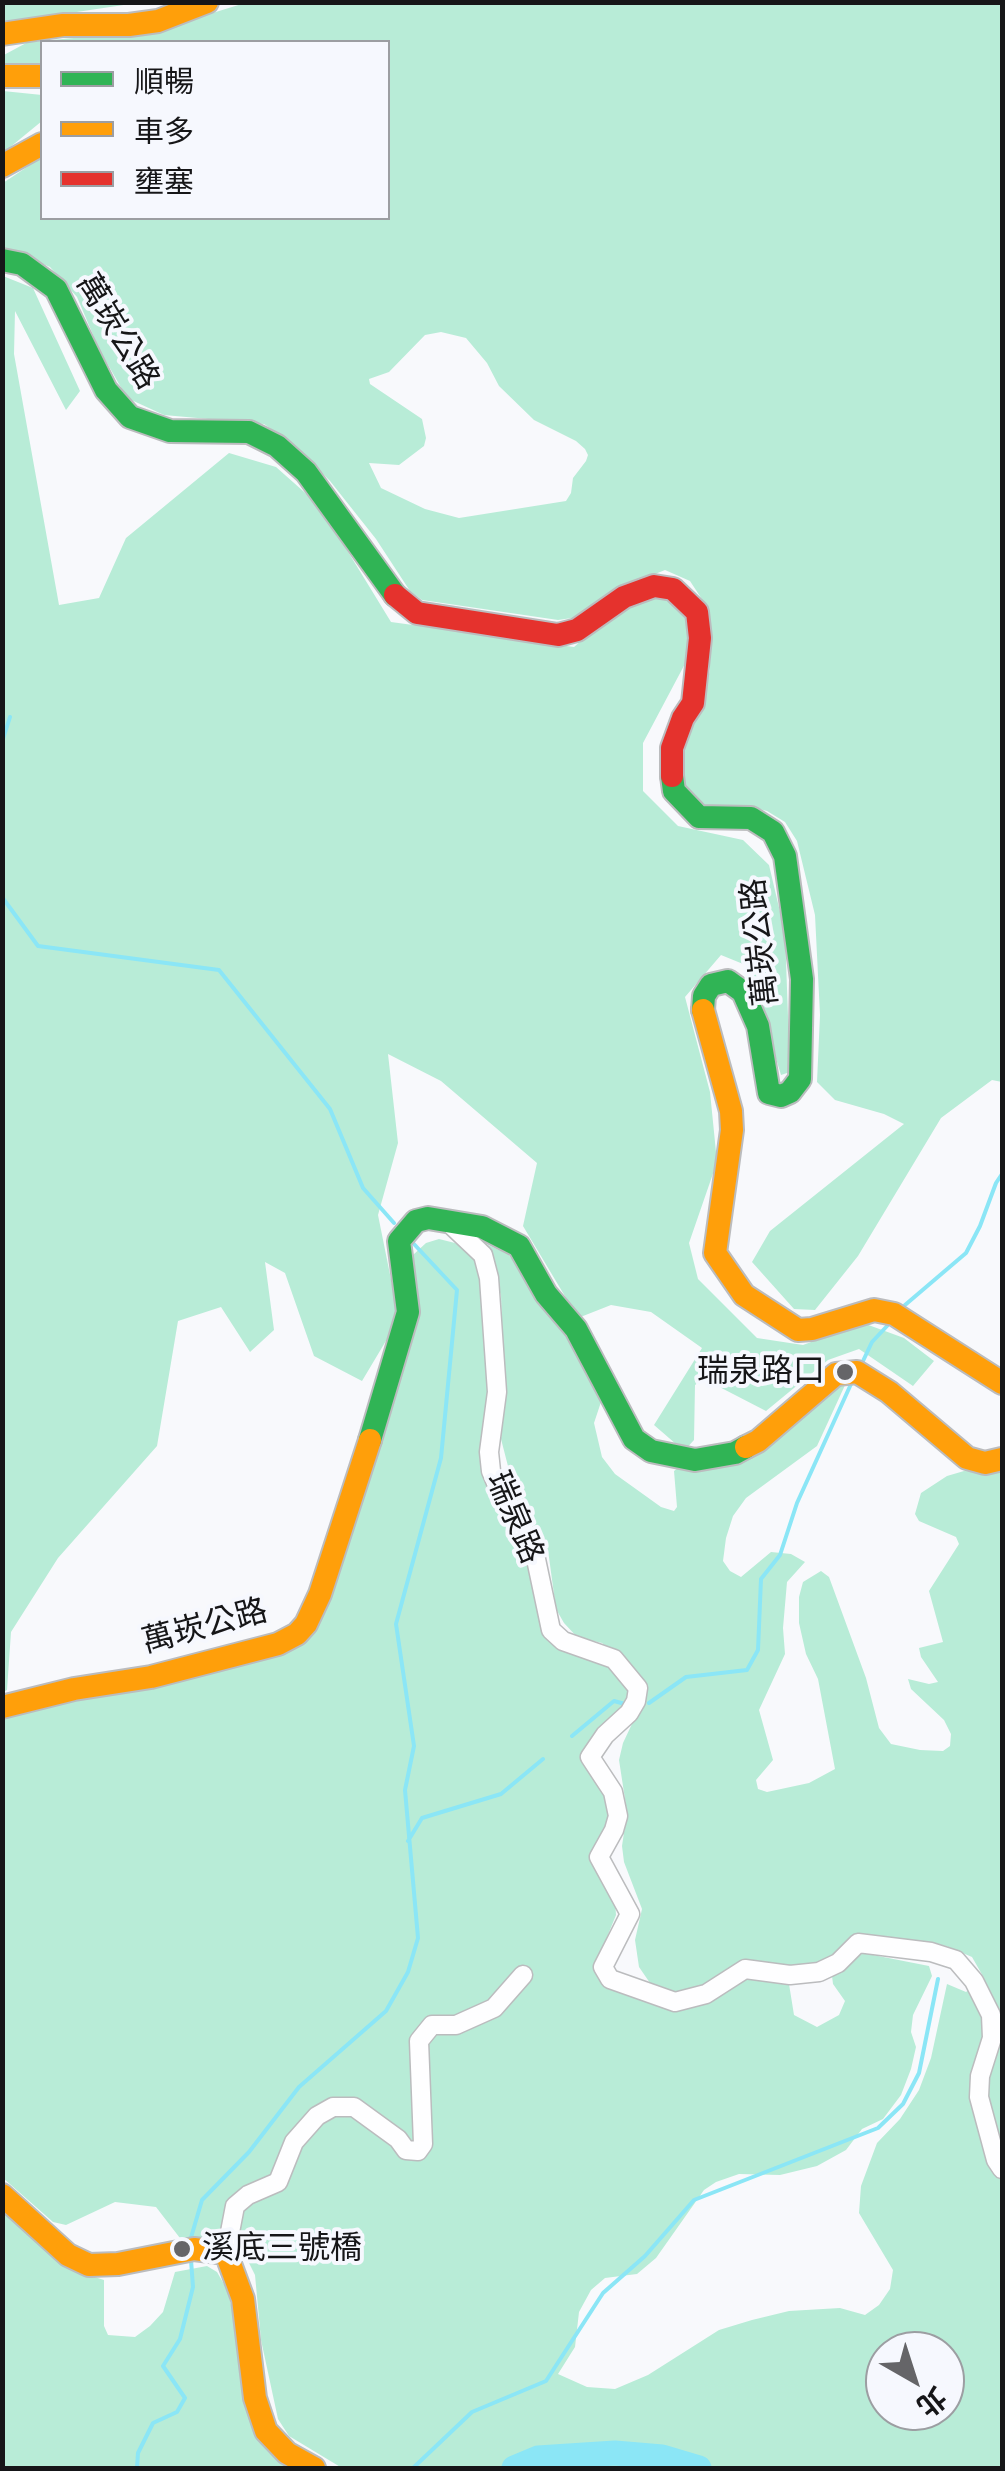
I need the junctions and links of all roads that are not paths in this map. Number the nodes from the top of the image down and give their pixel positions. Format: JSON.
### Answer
{"nodes":[{"id":1,"x":207,"y":2,"type":"edge"},
{"id":2,"x":2,"y":34,"type":"edge"},
{"id":3,"x":2,"y":76,"type":"edge"},
{"id":4,"x":40,"y":76,"type":"edge"},
{"id":5,"x":40,"y":145,"type":"edge"},
{"id":6,"x":2,"y":166,"type":"edge"},
{"id":7,"x":2,"y":260,"type":"edge"},
{"id":8,"x":446,"y":1220,"type":"junction"},
{"id":9,"x":1002,"y":1384,"type":"edge"},
{"id":10,"x":1002,"y":1459,"type":"edge"},
{"id":11,"x":2,"y":1707,"type":"edge"},
{"id":12,"x":523,"y":1975,"type":"dead end"},
{"id":13,"x":1002,"y":2169,"type":"edge"},
{"id":14,"x":2,"y":2195,"type":"edge"},
{"id":15,"x":226,"y":2253,"type":"junction"},
{"id":16,"x":314,"y":2468,"type":"edge"}],
"edges":[{"from":1,"to":2,"type":"street"},
{"from":3,"to":4,"type":"street"},
{"from":5,"to":6,"type":"street"},
{"from":7,"to":9,"type":"street","name":"萬崁公路"},
{"from":8,"to":10,"type":"street"},
{"from":8,"to":11,"type":"street","name":"萬崁公路"},
{"from":8,"to":13,"type":"street","name":"瑞泉路"},
{"from":12,"to":15,"type":"street"},
{"from":14,"to":15,"type":"street"},
{"from":15,"to":16,"type":"street"}]}
